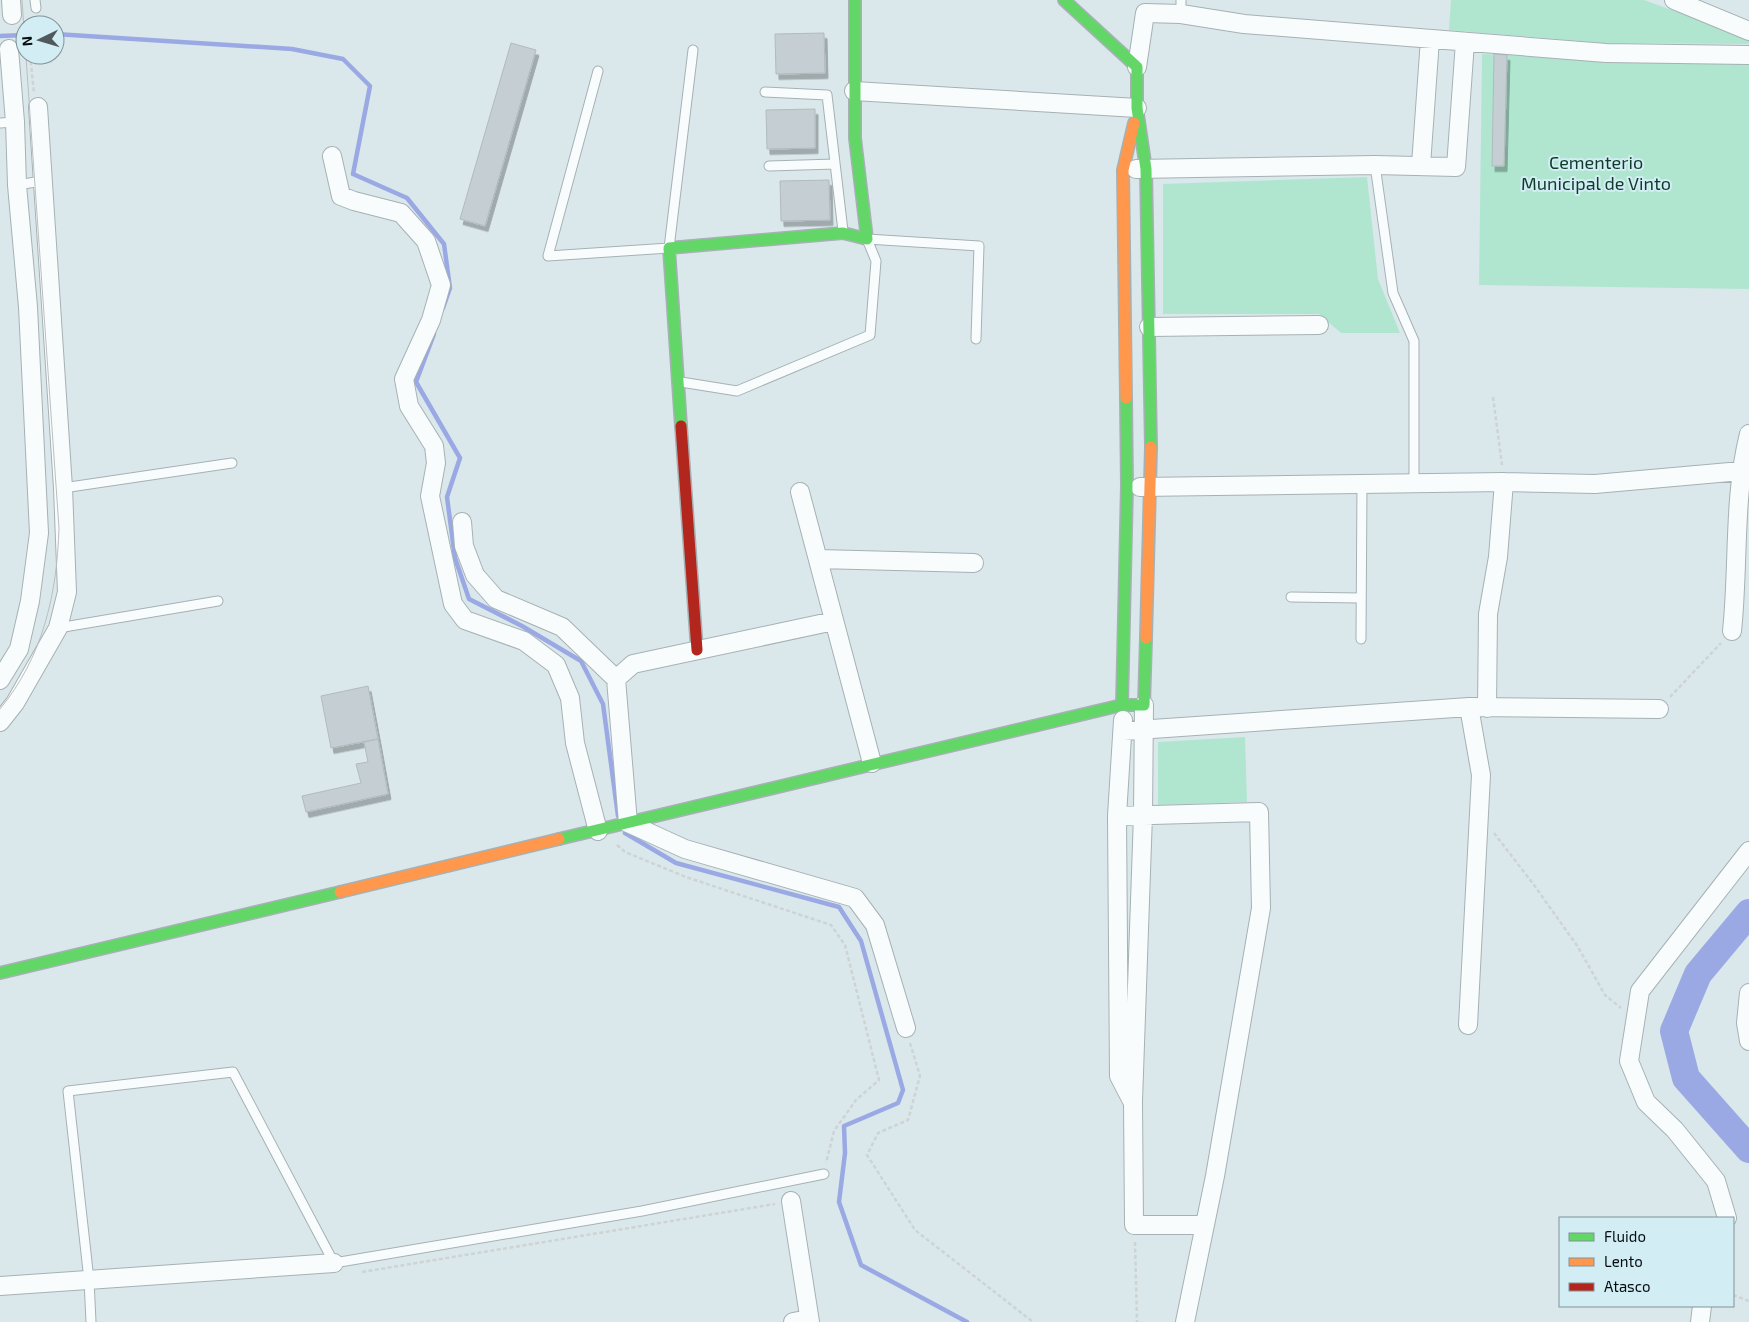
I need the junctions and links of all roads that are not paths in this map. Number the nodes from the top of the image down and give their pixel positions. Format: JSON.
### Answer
{"nodes":[{"id":1,"x":856,"y":0,"type":"edge"},
{"id":2,"x":1064,"y":0,"type":"edge"},
{"id":3,"x":1674,"y":0,"type":"edge"},
{"id":4,"x":1181,"y":7,"type":"edge"},
{"id":5,"x":1749,"y":31,"type":"edge"},
{"id":6,"x":1430,"y":39,"type":"junction"},
{"id":7,"x":1464,"y":42,"type":"junction"},
{"id":8,"x":8,"y":49,"type":"dead end"},
{"id":9,"x":693,"y":50,"type":"dead end"},
{"id":10,"x":1749,"y":55,"type":"edge"},
{"id":11,"x":1137,"y":67,"type":"junction"},
{"id":12,"x":598,"y":71,"type":"dead end"},
{"id":13,"x":854,"y":91,"type":"junction"},
{"id":14,"x":765,"y":92,"type":"dead end"},
{"id":15,"x":38,"y":106,"type":"road end"},
{"id":16,"x":1137,"y":108,"type":"junction"},
{"id":17,"x":8,"y":123,"type":"edge"},
{"id":18,"x":332,"y":156,"type":"dead end"},
{"id":19,"x":835,"y":164,"type":"junction"},
{"id":20,"x":1375,"y":165,"type":"junction"},
{"id":21,"x":769,"y":166,"type":"dead end"},
{"id":22,"x":1421,"y":166,"type":"junction"},
{"id":23,"x":1146,"y":169,"type":"junction"},
{"id":24,"x":1123,"y":170,"type":"junction"},
{"id":25,"x":42,"y":181,"type":"junction"},
{"id":26,"x":17,"y":184,"type":"junction"},
{"id":27,"x":844,"y":233,"type":"junction"},
{"id":28,"x":868,"y":238,"type":"junction"},
{"id":29,"x":669,"y":248,"type":"junction"},
{"id":30,"x":1319,"y":325,"type":"dead end"},
{"id":31,"x":1149,"y":327,"type":"junction"},
{"id":32,"x":976,"y":339,"type":"dead end"},
{"id":33,"x":680,"y":382,"type":"junction"},
{"id":34,"x":1749,"y":434,"type":"edge"},
{"id":35,"x":232,"y":463,"type":"dead end"},
{"id":36,"x":1741,"y":471,"type":"junction"},
{"id":37,"x":1504,"y":482,"type":"junction"},
{"id":38,"x":1362,"y":483,"type":"junction"},
{"id":39,"x":1414,"y":483,"type":"junction"},
{"id":40,"x":1127,"y":486,"type":"junction"},
{"id":41,"x":1150,"y":487,"type":"junction"},
{"id":42,"x":62,"y":488,"type":"junction"},
{"id":43,"x":800,"y":492,"type":"dead end"},
{"id":44,"x":462,"y":522,"type":"dead end"},
{"id":45,"x":1737,"y":532,"type":"junction"},
{"id":46,"x":1749,"y":550,"type":"edge"},
{"id":47,"x":818,"y":559,"type":"junction"},
{"id":48,"x":974,"y":563,"type":"dead end"},
{"id":49,"x":1291,"y":597,"type":"dead end"},
{"id":50,"x":1361,"y":598,"type":"junction"},
{"id":51,"x":218,"y":601,"type":"dead end"},
{"id":52,"x":834,"y":621,"type":"junction"},
{"id":53,"x":58,"y":628,"type":"junction"},
{"id":54,"x":1732,"y":631,"type":"road end"},
{"id":55,"x":1361,"y":639,"type":"dead end"},
{"id":56,"x":697,"y":650,"type":"junction"},
{"id":57,"x":616,"y":679,"type":"junction"},
{"id":58,"x":0,"y":680,"type":"edge"},
{"id":59,"x":1122,"y":705,"type":"junction"},
{"id":60,"x":1144,"y":706,"type":"junction"},
{"id":61,"x":1469,"y":707,"type":"junction"},
{"id":62,"x":1487,"y":708,"type":"junction"},
{"id":63,"x":1659,"y":709,"type":"road end"},
{"id":64,"x":0,"y":722,"type":"edge"},
{"id":65,"x":1124,"y":731,"type":"junction"},
{"id":66,"x":1143,"y":731,"type":"junction"},
{"id":67,"x":872,"y":763,"type":"junction"},
{"id":68,"x":1143,"y":815,"type":"junction"},
{"id":69,"x":1117,"y":816,"type":"junction"},
{"id":70,"x":623,"y":824,"type":"junction"},
{"id":71,"x":598,"y":831,"type":"junction"},
{"id":72,"x":1749,"y":851,"type":"edge"},
{"id":73,"x":0,"y":973,"type":"edge"},
{"id":74,"x":1749,"y":993,"type":"edge"},
{"id":75,"x":1468,"y":1025,"type":"dead end"},
{"id":76,"x":906,"y":1028,"type":"road end"},
{"id":77,"x":1749,"y":1040,"type":"edge"},
{"id":78,"x":1133,"y":1101,"type":"junction"},
{"id":79,"x":824,"y":1174,"type":"road end"},
{"id":80,"x":790,"y":1201,"type":"road end"},
{"id":81,"x":1726,"y":1217,"type":"edge"},
{"id":82,"x":1205,"y":1225,"type":"junction"},
{"id":83,"x":334,"y":1263,"type":"junction"},
{"id":84,"x":89,"y":1280,"type":"junction"},
{"id":85,"x":0,"y":1286,"type":"edge"},
{"id":86,"x":1702,"y":1307,"type":"edge"},
{"id":87,"x":804,"y":1321,"type":"edge"},
{"id":88,"x":91,"y":1322,"type":"edge"},
{"id":89,"x":1185,"y":1322,"type":"edge"},
{"id":90,"x":1700,"y":1322,"type":"edge"}],
"edges":[{"from":1,"to":13,"type":"street"},
{"from":2,"to":11,"type":"street"},
{"from":3,"to":5,"type":"street"},
{"from":4,"to":6,"type":"street"},
{"from":4,"to":11,"type":"street"},
{"from":6,"to":7,"type":"street"},
{"from":6,"to":22,"type":"street"},
{"from":7,"to":10,"type":"street"},
{"from":7,"to":22,"type":"street"},
{"from":8,"to":17,"type":"street"},
{"from":9,"to":29,"type":"lane"},
{"from":11,"to":16,"type":"street"},
{"from":12,"to":29,"type":"lane"},
{"from":13,"to":16,"type":"street"},
{"from":13,"to":28,"type":"street"},
{"from":14,"to":19,"type":"lane"},
{"from":15,"to":25,"type":"street"},
{"from":16,"to":23,"type":"street"},
{"from":16,"to":24,"type":"street"},
{"from":17,"to":26,"type":"street"},
{"from":18,"to":71,"type":"street"},
{"from":19,"to":21,"type":"lane"},
{"from":19,"to":27,"type":"lane"},
{"from":20,"to":22,"type":"street"},
{"from":20,"to":23,"type":"street"},
{"from":20,"to":39,"type":"lane"},
{"from":23,"to":24,"type":"street"},
{"from":23,"to":31,"type":"street"},
{"from":24,"to":40,"type":"street"},
{"from":25,"to":26,"type":"lane"},
{"from":25,"to":42,"type":"street"},
{"from":26,"to":58,"type":"street"},
{"from":27,"to":28,"type":"street"},
{"from":27,"to":29,"type":"street"},
{"from":28,"to":32,"type":"lane"},
{"from":28,"to":33,"type":"lane"},
{"from":29,"to":33,"type":"street"},
{"from":30,"to":31,"type":"street"},
{"from":31,"to":41,"type":"street"},
{"from":33,"to":56,"type":"street"},
{"from":34,"to":36,"type":"street"},
{"from":35,"to":42,"type":"lane"},
{"from":36,"to":37,"type":"street"},
{"from":36,"to":45,"type":"street"},
{"from":37,"to":39,"type":"street"},
{"from":37,"to":62,"type":"street"},
{"from":38,"to":39,"type":"street"},
{"from":38,"to":41,"type":"street"},
{"from":38,"to":50,"type":"lane"},
{"from":40,"to":41,"type":"street"},
{"from":40,"to":59,"type":"street"},
{"from":41,"to":60,"type":"street"},
{"from":42,"to":53,"type":"street"},
{"from":43,"to":47,"type":"street"},
{"from":44,"to":57,"type":"street"},
{"from":45,"to":46,"type":"street"},
{"from":45,"to":54,"type":"street"},
{"from":47,"to":48,"type":"street"},
{"from":47,"to":52,"type":"street"},
{"from":49,"to":50,"type":"lane"},
{"from":50,"to":55,"type":"lane"},
{"from":51,"to":53,"type":"lane"},
{"from":52,"to":56,"type":"street"},
{"from":52,"to":67,"type":"street"},
{"from":53,"to":64,"type":"street"},
{"from":56,"to":57,"type":"street"},
{"from":57,"to":70,"type":"street"},
{"from":59,"to":60,"type":"street"},
{"from":59,"to":65,"type":"street"},
{"from":59,"to":67,"type":"street"},
{"from":60,"to":66,"type":"street"},
{"from":61,"to":62,"type":"street"},
{"from":61,"to":66,"type":"street"},
{"from":61,"to":75,"type":"street"},
{"from":62,"to":63,"type":"street"},
{"from":65,"to":66,"type":"street"},
{"from":65,"to":69,"type":"street"},
{"from":66,"to":68,"type":"street"},
{"from":67,"to":70,"type":"street"},
{"from":68,"to":69,"type":"street"},
{"from":68,"to":78,"type":"street"},
{"from":68,"to":82,"type":"street"},
{"from":69,"to":78,"type":"street"},
{"from":70,"to":71,"type":"street"},
{"from":70,"to":76,"type":"street"},
{"from":71,"to":73,"type":"street"},
{"from":72,"to":81,"type":"street"},
{"from":74,"to":77,"type":"street"},
{"from":78,"to":82,"type":"street"},
{"from":79,"to":83,"type":"lane"},
{"from":80,"to":87,"type":"street"},
{"from":82,"to":89,"type":"street"},
{"from":83,"to":84,"type":"street"},
{"from":83,"to":84,"type":"lane"},
{"from":84,"to":85,"type":"street"},
{"from":84,"to":88,"type":"lane"},
{"from":86,"to":90,"type":"street"}]}
